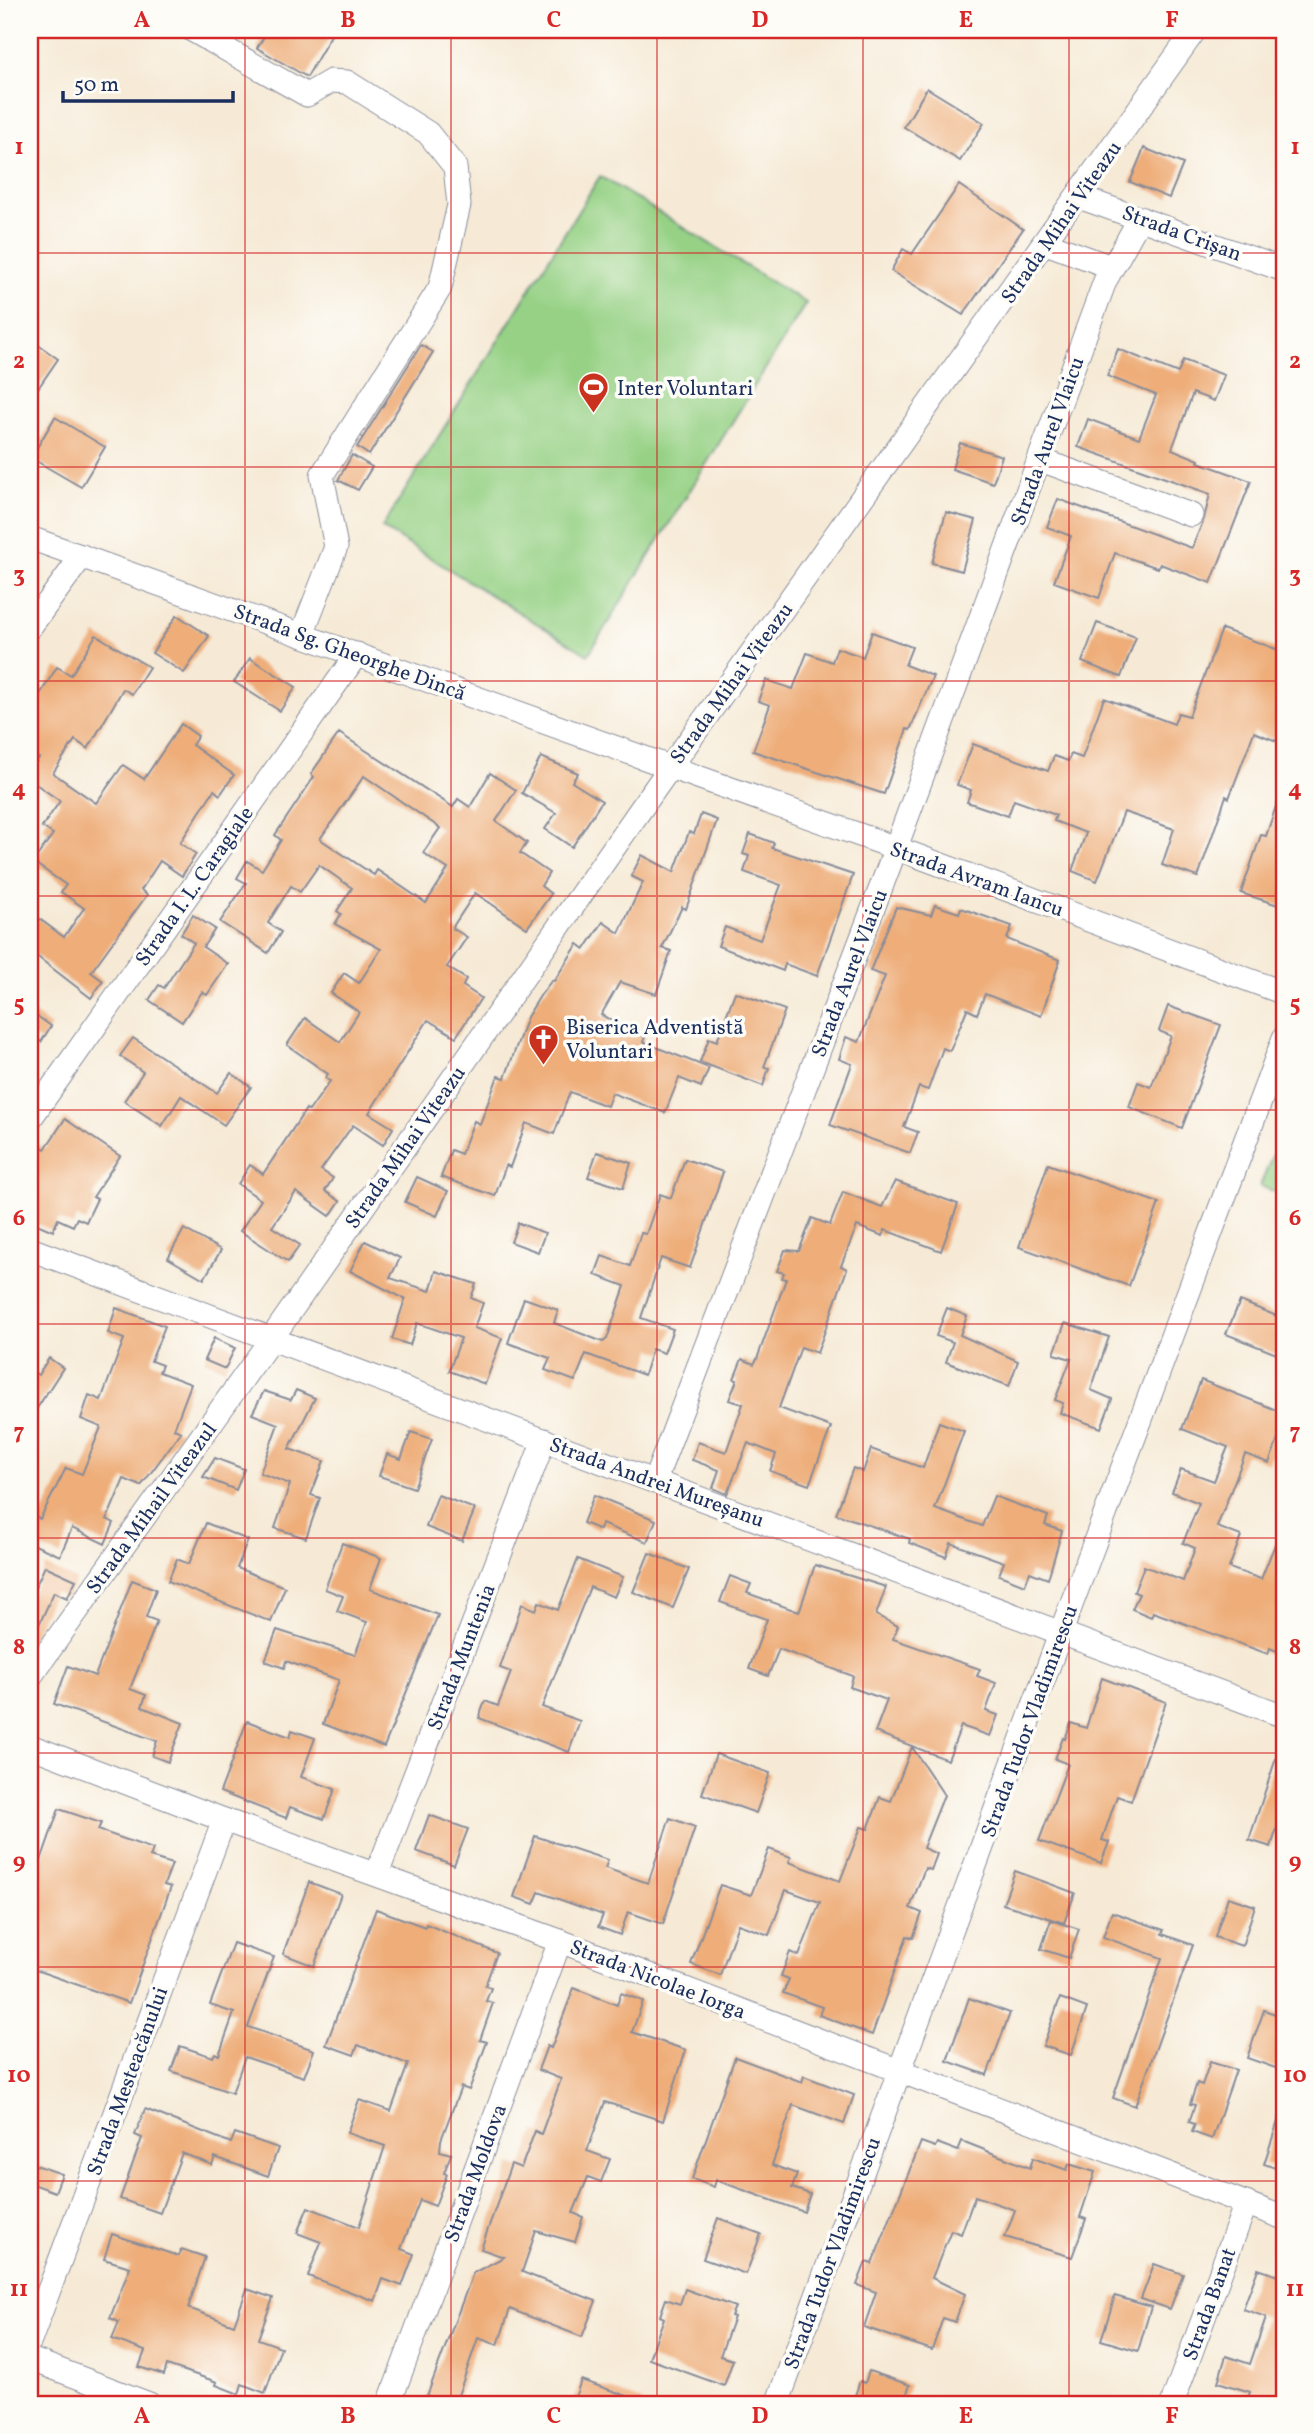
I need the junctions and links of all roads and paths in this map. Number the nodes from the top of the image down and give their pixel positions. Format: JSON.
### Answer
{"nodes":[{"id":1,"x":192,"y":30,"type":"edge"},
{"id":2,"x":1195,"y":30,"type":"edge"},
{"id":3,"x":1079,"y":197,"type":"junction"},
{"id":4,"x":1140,"y":218,"type":"junction"},
{"id":5,"x":1046,"y":243,"type":"junction"},
{"id":6,"x":1111,"y":267,"type":"junction"},
{"id":7,"x":1284,"y":270,"type":"edge"},
{"id":8,"x":1041,"y":460,"type":"junction"},
{"id":9,"x":1191,"y":515,"type":"dead end"},
{"id":10,"x":30,"y":538,"type":"edge"},
{"id":11,"x":82,"y":556,"type":"junction"},
{"id":12,"x":30,"y":627,"type":"edge"},
{"id":13,"x":302,"y":634,"type":"junction"},
{"id":14,"x":357,"y":654,"type":"junction"},
{"id":15,"x":670,"y":767,"type":"junction"},
{"id":16,"x":896,"y":848,"type":"junction"},
{"id":17,"x":1284,"y":993,"type":"edge"},
{"id":18,"x":1284,"y":1038,"type":"edge"},
{"id":19,"x":30,"y":1119,"type":"edge"},
{"id":20,"x":30,"y":1249,"type":"edge"},
{"id":21,"x":271,"y":1339,"type":"junction"},
{"id":22,"x":544,"y":1440,"type":"junction"},
{"id":23,"x":655,"y":1480,"type":"junction"},
{"id":24,"x":1061,"y":1632,"type":"junction"},
{"id":25,"x":30,"y":1678,"type":"edge"},
{"id":26,"x":1284,"y":1716,"type":"edge"},
{"id":27,"x":30,"y":1746,"type":"edge"},
{"id":28,"x":224,"y":1820,"type":"junction"},
{"id":29,"x":377,"y":1874,"type":"junction"},
{"id":30,"x":561,"y":1941,"type":"junction"},
{"id":31,"x":898,"y":2072,"type":"junction"},
{"id":32,"x":1246,"y":2203,"type":"junction"},
{"id":33,"x":1284,"y":2218,"type":"edge"},
{"id":34,"x":30,"y":2342,"type":"edge"},
{"id":35,"x":30,"y":2359,"type":"edge"},
{"id":36,"x":149,"y":2404,"type":"edge"},
{"id":37,"x":389,"y":2404,"type":"edge"},
{"id":38,"x":777,"y":2404,"type":"edge"},
{"id":39,"x":1172,"y":2404,"type":"edge"}],
"edges":[{"from":1,"to":13,"type":"street"},
{"from":2,"to":3,"type":"street","name":"Strada Mihai Viteazu"},
{"from":3,"to":4,"type":"street","name":"Strada Crișan"},
{"from":3,"to":5,"type":"street","name":"Strada Mihai Viteazu"},
{"from":4,"to":6,"type":"street","name":"Strada Aurel Vlaicu"},
{"from":4,"to":7,"type":"street","name":"Strada Crișan"},
{"from":5,"to":6,"type":"street"},
{"from":5,"to":15,"type":"street","name":"Strada Mihai Viteazu"},
{"from":6,"to":8,"type":"street","name":"Strada Aurel Vlaicu"},
{"from":8,"to":9,"type":"street"},
{"from":8,"to":16,"type":"street","name":"Strada Aurel Vlaicu"},
{"from":10,"to":11,"type":"street","name":"Strada Sg. Gheorghe Dincă"},
{"from":11,"to":12,"type":"street"},
{"from":11,"to":13,"type":"street","name":"Strada Sg. Gheorghe Dincă"},
{"from":13,"to":14,"type":"street","name":"Strada Sg. Gheorghe Dincă"},
{"from":14,"to":15,"type":"street","name":"Strada Sg. Gheorghe Dincă"},
{"from":14,"to":19,"type":"street","name":"Strada I. L. Caragiale"},
{"from":15,"to":16,"type":"street","name":"Strada Avram Iancu"},
{"from":15,"to":21,"type":"street","name":"Strada Mihai Viteazu"},
{"from":16,"to":17,"type":"street","name":"Strada Avram Iancu"},
{"from":16,"to":23,"type":"street","name":"Strada Aurel Vlaicu"},
{"from":18,"to":24,"type":"street","name":"Strada Tudor Vladimirescu"},
{"from":20,"to":21,"type":"street","name":"Strada Andrei Mureșanu"},
{"from":21,"to":22,"type":"street","name":"Strada Andrei Mureșanu"},
{"from":21,"to":25,"type":"street","name":"Strada Mihail Viteazul"},
{"from":22,"to":23,"type":"street","name":"Strada Andrei Mureșanu"},
{"from":22,"to":29,"type":"street","name":"Strada Muntenia"},
{"from":23,"to":24,"type":"street","name":"Strada Andrei Mureșanu"},
{"from":24,"to":26,"type":"street","name":"Strada Andrei Mureșanu"},
{"from":24,"to":31,"type":"street","name":"Strada Tudor Vladimirescu"},
{"from":27,"to":28,"type":"street","name":"Strada Nicolae Iorga"},
{"from":28,"to":29,"type":"street","name":"Strada Nicolae Iorga"},
{"from":28,"to":34,"type":"street","name":"Strada Mesteacănului"},
{"from":29,"to":30,"type":"street","name":"Strada Nicolae Iorga"},
{"from":30,"to":31,"type":"street","name":"Strada Nicolae Iorga"},
{"from":30,"to":37,"type":"street","name":"Strada Moldova"},
{"from":31,"to":32,"type":"street","name":"Strada Nicolae Iorga"},
{"from":31,"to":38,"type":"street","name":"Strada Tudor Vladimirescu"},
{"from":32,"to":33,"type":"street","name":"Strada Nicolae Iorga"},
{"from":32,"to":39,"type":"street","name":"Strada Banat"},
{"from":35,"to":36,"type":"street"}]}
